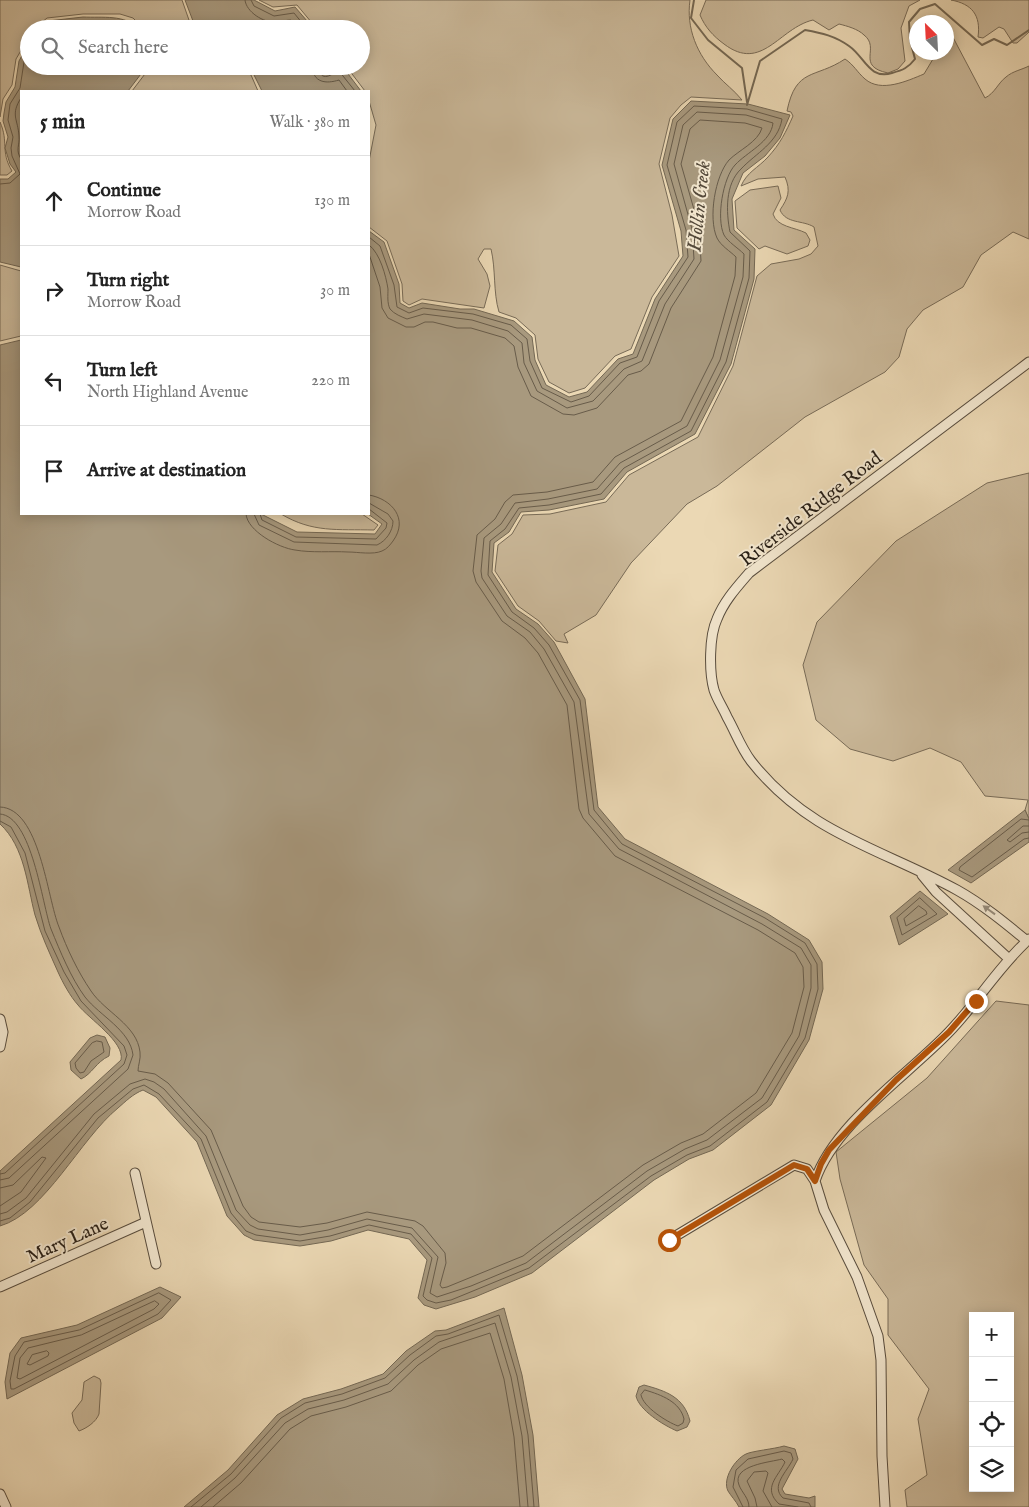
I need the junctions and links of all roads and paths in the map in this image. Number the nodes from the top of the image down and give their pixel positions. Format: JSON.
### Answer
{"nodes":[{"id":1,"x":1029,"y":362,"type":"edge"},
{"id":2,"x":920,"y":872,"type":"junction"},
{"id":3,"x":1028,"y":940,"type":"edge"},
{"id":4,"x":1008,"y":958,"type":"junction"},
{"id":5,"x":0,"y":1019,"type":"edge"},
{"id":6,"x":0,"y":1047,"type":"edge"},
{"id":7,"x":135,"y":1174,"type":"dead end"},
{"id":8,"x":815,"y":1181,"type":"junction"},
{"id":9,"x":146,"y":1222,"type":"junction"},
{"id":10,"x":669,"y":1240,"type":"dead end"},
{"id":11,"x":156,"y":1264,"type":"dead end"},
{"id":12,"x":0,"y":1287,"type":"edge"},
{"id":13,"x":0,"y":1494,"type":"edge"},
{"id":14,"x":6,"y":1507,"type":"edge"},
{"id":15,"x":885,"y":1507,"type":"edge"}],
"edges":[{"from":1,"to":2,"type":"street","name":"Riverside Ridge Road"},
{"from":3,"to":2,"type":"street","name":"Riverside Ridge Road","one_way":true},
{"from":2,"to":4,"type":"street","name":"Riverside Ridge Road"},
{"from":3,"to":4,"type":"street"},
{"from":4,"to":8,"type":"street"},
{"from":5,"to":6,"type":"street"},
{"from":7,"to":9,"type":"street"},
{"from":8,"to":10,"type":"street"},
{"from":8,"to":15,"type":"street"},
{"from":9,"to":11,"type":"street"},
{"from":9,"to":12,"type":"street","name":"Mary Lane"},
{"from":13,"to":14,"type":"street"}]}
